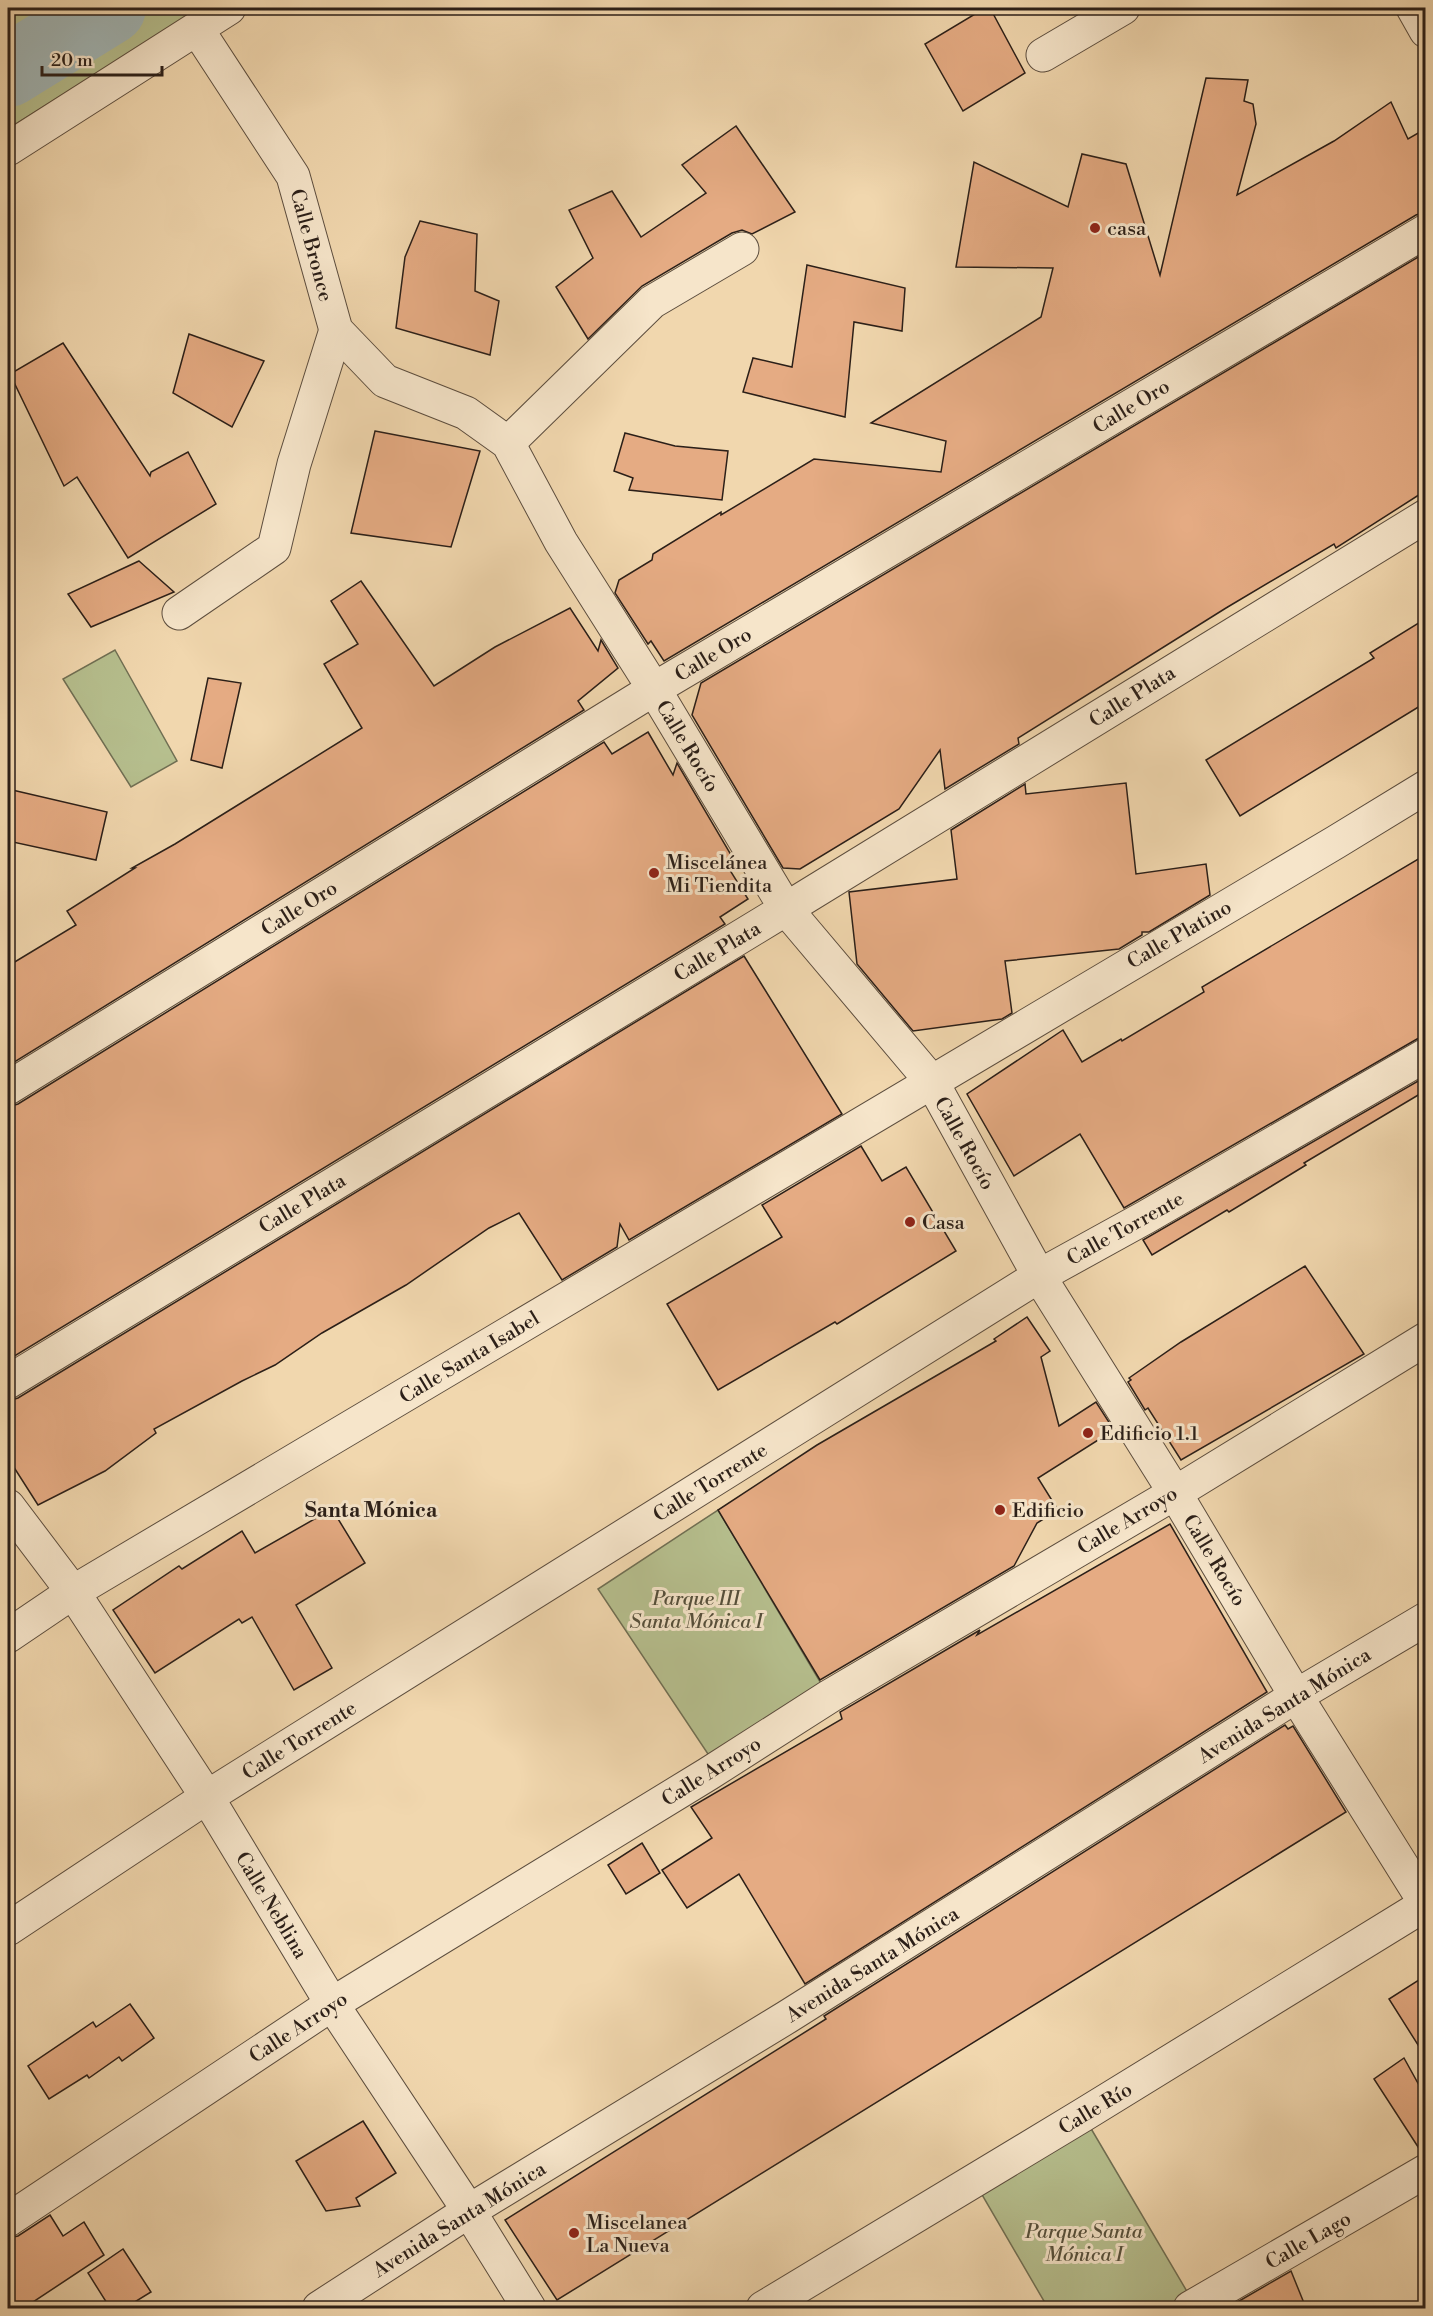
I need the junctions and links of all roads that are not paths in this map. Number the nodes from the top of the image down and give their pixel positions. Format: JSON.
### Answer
{"nodes":[{"id":1,"x":229,"y":8,"type":"edge"},
{"id":2,"x":1123,"y":8,"type":"edge"},
{"id":3,"x":1413,"y":8,"type":"edge"},
{"id":4,"x":197,"y":29,"type":"junction"},
{"id":5,"x":1425,"y":31,"type":"edge"},
{"id":6,"x":1043,"y":55,"type":"dead end"},
{"id":7,"x":8,"y":149,"type":"edge"},
{"id":8,"x":1425,"y":231,"type":"edge"},
{"id":9,"x":742,"y":249,"type":"dead end"},
{"id":10,"x":336,"y":330,"type":"junction"},
{"id":11,"x":466,"y":413,"type":"joint"},
{"id":12,"x":508,"y":443,"type":"junction"},
{"id":13,"x":1425,"y":516,"type":"edge"},
{"id":14,"x":178,"y":613,"type":"dead end"},
{"id":15,"x":654,"y":689,"type":"junction"},
{"id":16,"x":1425,"y":787,"type":"edge"},
{"id":17,"x":786,"y":909,"type":"junction"},
{"id":18,"x":1425,"y":1055,"type":"edge"},
{"id":19,"x":932,"y":1082,"type":"junction"},
{"id":20,"x":8,"y":1088,"type":"edge"},
{"id":21,"x":1039,"y":1276,"type":"junction"},
{"id":22,"x":1425,"y":1339,"type":"edge"},
{"id":23,"x":8,"y":1382,"type":"edge"},
{"id":24,"x":1175,"y":1492,"type":"junction"},
{"id":25,"x":8,"y":1506,"type":"edge"},
{"id":26,"x":73,"y":1592,"type":"junction"},
{"id":27,"x":1425,"y":1619,"type":"edge"},
{"id":28,"x":8,"y":1636,"type":"edge"},
{"id":29,"x":1296,"y":1696,"type":"junction"},
{"id":30,"x":207,"y":1797,"type":"junction"},
{"id":31,"x":1425,"y":1904,"type":"edge"},
{"id":32,"x":8,"y":1929,"type":"edge"},
{"id":33,"x":332,"y":2004,"type":"junction"},
{"id":34,"x":1425,"y":2171,"type":"edge"},
{"id":35,"x":469,"y":2211,"type":"junction"},
{"id":36,"x":8,"y":2220,"type":"edge"},
{"id":37,"x":319,"y":2308,"type":"edge"},
{"id":38,"x":529,"y":2308,"type":"edge"},
{"id":39,"x":764,"y":2308,"type":"edge"},
{"id":40,"x":1190,"y":2308,"type":"edge"}],
"edges":[{"from":1,"to":4,"type":"street"},
{"from":2,"to":6,"type":"street"},
{"from":3,"to":5,"type":"street"},
{"from":4,"to":7,"type":"street"},
{"from":4,"to":10,"type":"street","name":"Calle Bronce"},
{"from":8,"to":15,"type":"street","name":"Calle Oro"},
{"from":9,"to":12,"type":"street"},
{"from":10,"to":11,"type":"street","name":"Calle Bronce"},
{"from":10,"to":14,"type":"street"},
{"from":11,"to":12,"type":"street","name":"Calle Rocío"},
{"from":12,"to":15,"type":"street","name":"Calle Rocío"},
{"from":13,"to":17,"type":"street","name":"Calle Plata"},
{"from":15,"to":17,"type":"street","name":"Calle Rocío"},
{"from":15,"to":20,"type":"street","name":"Calle Oro"},
{"from":16,"to":19,"type":"street","name":"Calle Platino"},
{"from":17,"to":19,"type":"street","name":"Calle Rocío"},
{"from":17,"to":23,"type":"street","name":"Calle Plata"},
{"from":18,"to":21,"type":"street","name":"Calle Torrente"},
{"from":19,"to":21,"type":"street","name":"Calle Rocío"},
{"from":19,"to":26,"type":"street","name":"Calle Santa Isabel"},
{"from":21,"to":24,"type":"street","name":"Calle Rocío"},
{"from":21,"to":30,"type":"street","name":"Calle Torrente"},
{"from":22,"to":24,"type":"street","name":"Calle Arroyo"},
{"from":24,"to":29,"type":"street","name":"Calle Rocío"},
{"from":24,"to":33,"type":"street","name":"Calle Arroyo"},
{"from":25,"to":26,"type":"street","name":"Calle Neblina"},
{"from":26,"to":28,"type":"street","name":"Calle Santa Isabel"},
{"from":26,"to":30,"type":"street","name":"Calle Neblina"},
{"from":27,"to":29,"type":"street","name":"Avenida Santa Mónica"},
{"from":29,"to":31,"type":"street","name":"Calle Rocío"},
{"from":29,"to":35,"type":"street","name":"Avenida Santa Mónica"},
{"from":30,"to":32,"type":"street","name":"Calle Torrente"},
{"from":30,"to":33,"type":"street","name":"Calle Neblina"},
{"from":31,"to":39,"type":"street","name":"Calle Río"},
{"from":33,"to":35,"type":"street","name":"Calle Neblina"},
{"from":33,"to":36,"type":"street","name":"Calle Arroyo"},
{"from":34,"to":40,"type":"street","name":"Calle Lago"},
{"from":35,"to":37,"type":"street","name":"Avenida Santa Mónica"},
{"from":35,"to":38,"type":"street","name":"Calle Neblina"}]}
